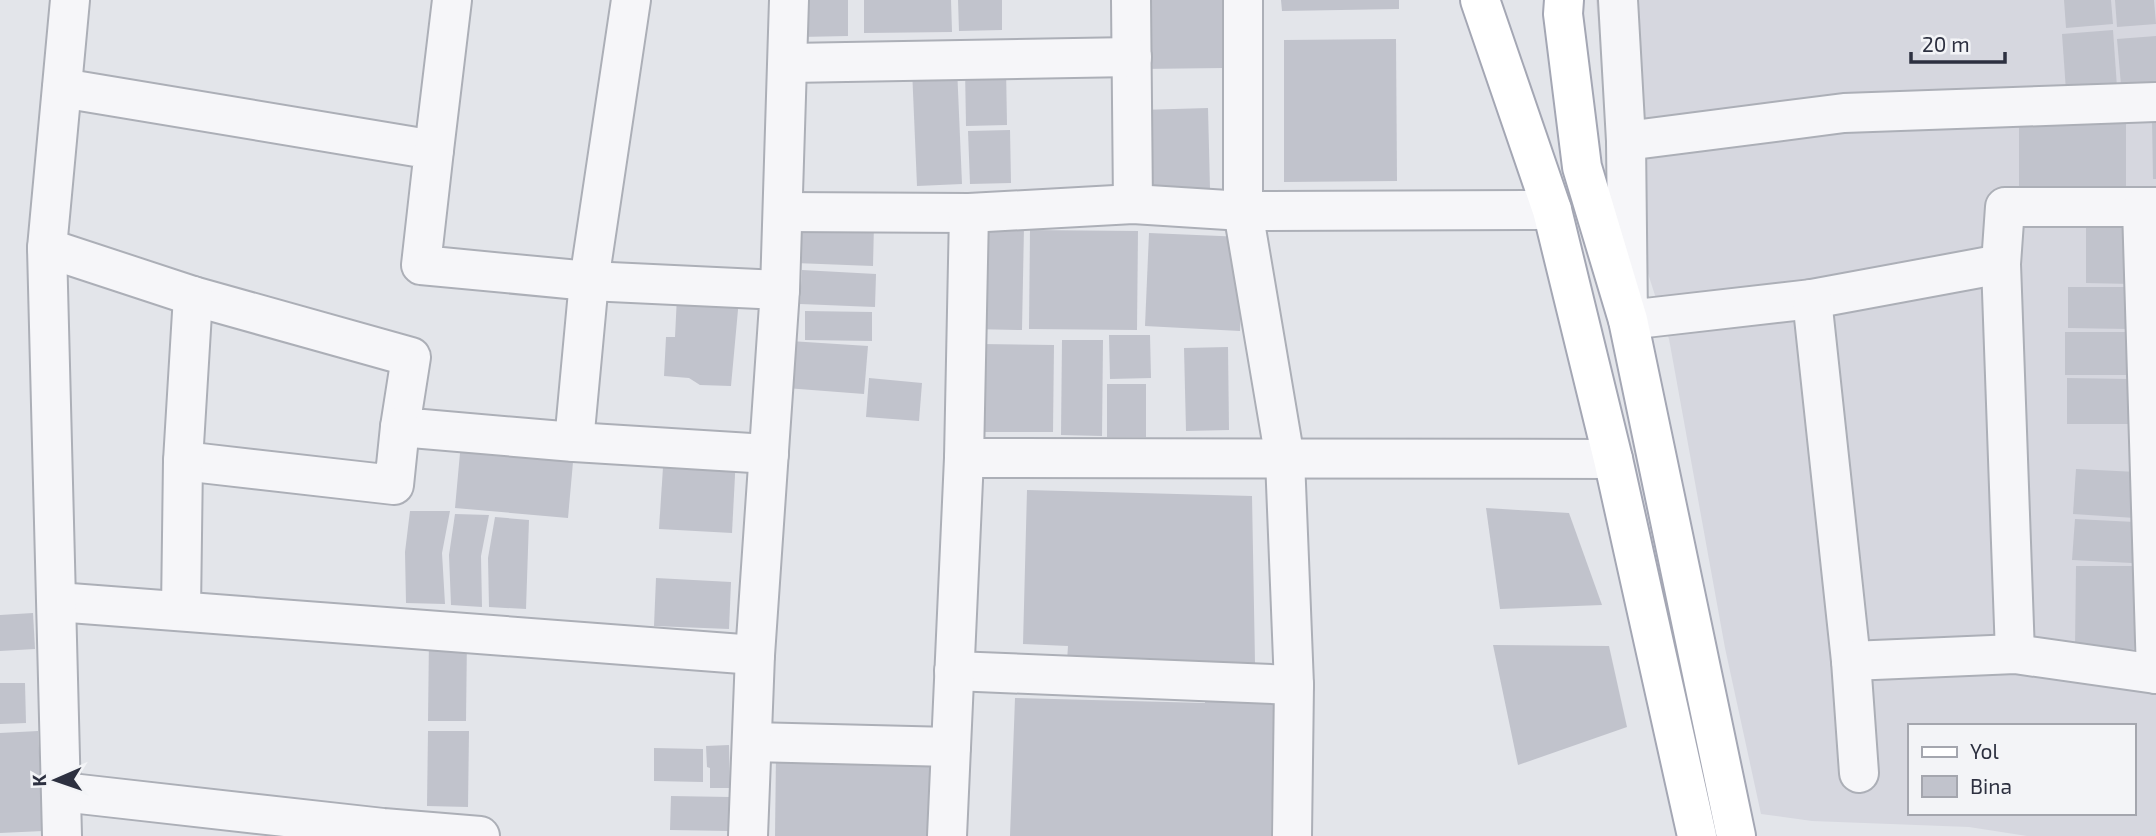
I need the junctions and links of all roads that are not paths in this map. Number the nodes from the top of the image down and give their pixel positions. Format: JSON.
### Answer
{"nodes":[{"id":1,"x":70,"y":0,"type":"edge"},
{"id":2,"x":452,"y":0,"type":"edge"},
{"id":3,"x":631,"y":0,"type":"edge"},
{"id":4,"x":789,"y":0,"type":"edge"},
{"id":5,"x":1132,"y":0,"type":"edge"},
{"id":6,"x":1243,"y":0,"type":"edge"},
{"id":7,"x":1480,"y":0,"type":"edge"},
{"id":8,"x":1564,"y":0,"type":"edge"},
{"id":9,"x":1628,"y":1,"type":"edge"},
{"id":10,"x":1132,"y":57,"type":"junction"},
{"id":11,"x":789,"y":64,"type":"junction"},
{"id":12,"x":62,"y":88,"type":"junction"},
{"id":13,"x":2156,"y":102,"type":"edge"},
{"id":14,"x":1626,"y":141,"type":"junction"},
{"id":15,"x":435,"y":150,"type":"junction"},
{"id":16,"x":1133,"y":204,"type":"junction"},
{"id":17,"x":2149,"y":207,"type":"edge"},
{"id":18,"x":1552,"y":209,"type":"junction"},
{"id":19,"x":1243,"y":211,"type":"junction"},
{"id":20,"x":783,"y":212,"type":"junction"},
{"id":21,"x":969,"y":213,"type":"junction"},
{"id":22,"x":47,"y":248,"type":"junction"},
{"id":23,"x":2001,"y":264,"type":"junction"},
{"id":24,"x":589,"y":281,"type":"junction"},
{"id":25,"x":780,"y":290,"type":"junction"},
{"id":26,"x":193,"y":296,"type":"junction"},
{"id":27,"x":1812,"y":299,"type":"junction"},
{"id":28,"x":1628,"y":320,"type":"junction"},
{"id":29,"x":400,"y":428,"type":"junction"},
{"id":30,"x":574,"y":442,"type":"junction"},
{"id":31,"x":769,"y":454,"type":"junction"},
{"id":32,"x":964,"y":457,"type":"junction"},
{"id":33,"x":1285,"y":459,"type":"junction"},
{"id":34,"x":1613,"y":459,"type":"junction"},
{"id":35,"x":183,"y":461,"type":"junction"},
{"id":36,"x":57,"y":602,"type":"junction"},
{"id":37,"x":181,"y":610,"type":"junction"},
{"id":38,"x":2015,"y":654,"type":"junction"},
{"id":39,"x":755,"y":655,"type":"junction"},
{"id":40,"x":1851,"y":662,"type":"junction"},
{"id":41,"x":954,"y":671,"type":"junction"},
{"id":42,"x":2156,"y":674,"type":"edge"},
{"id":43,"x":1294,"y":685,"type":"junction"},
{"id":44,"x":753,"y":742,"type":"junction"},
{"id":45,"x":951,"y":747,"type":"junction"},
{"id":46,"x":1859,"y":774,"type":"dead end"},
{"id":47,"x":62,"y":792,"type":"junction"},
{"id":48,"x":62,"y":836,"type":"edge"},
{"id":49,"x":480,"y":836,"type":"edge"},
{"id":50,"x":748,"y":836,"type":"edge"},
{"id":51,"x":947,"y":836,"type":"edge"},
{"id":52,"x":1292,"y":836,"type":"edge"},
{"id":53,"x":1697,"y":836,"type":"edge"},
{"id":54,"x":1736,"y":836,"type":"edge"}],
"edges":[{"from":1,"to":12,"type":"street"},
{"from":2,"to":15,"type":"street"},
{"from":3,"to":24,"type":"street"},
{"from":4,"to":11,"type":"street"},
{"from":5,"to":10,"type":"street"},
{"from":6,"to":19,"type":"street"},
{"from":7,"to":18,"type":"main road"},
{"from":8,"to":28,"type":"main road"},
{"from":9,"to":14,"type":"street"},
{"from":10,"to":11,"type":"street"},
{"from":10,"to":16,"type":"street"},
{"from":11,"to":20,"type":"street"},
{"from":12,"to":15,"type":"street"},
{"from":12,"to":22,"type":"street"},
{"from":13,"to":14,"type":"street"},
{"from":14,"to":28,"type":"street"},
{"from":15,"to":24,"type":"street"},
{"from":16,"to":19,"type":"street"},
{"from":16,"to":21,"type":"street"},
{"from":17,"to":23,"type":"street"},
{"from":17,"to":42,"type":"street"},
{"from":18,"to":19,"type":"street"},
{"from":18,"to":34,"type":"main road"},
{"from":19,"to":33,"type":"street"},
{"from":20,"to":21,"type":"street"},
{"from":20,"to":25,"type":"street"},
{"from":21,"to":32,"type":"street"},
{"from":22,"to":26,"type":"street"},
{"from":22,"to":36,"type":"street"},
{"from":23,"to":27,"type":"street"},
{"from":23,"to":38,"type":"street"},
{"from":24,"to":25,"type":"street"},
{"from":24,"to":30,"type":"street"},
{"from":25,"to":31,"type":"street"},
{"from":26,"to":29,"type":"street"},
{"from":26,"to":35,"type":"street"},
{"from":27,"to":28,"type":"street"},
{"from":27,"to":40,"type":"street"},
{"from":28,"to":54,"type":"main road"},
{"from":29,"to":30,"type":"street"},
{"from":29,"to":35,"type":"street"},
{"from":30,"to":31,"type":"street"},
{"from":31,"to":39,"type":"street"},
{"from":32,"to":33,"type":"street"},
{"from":32,"to":41,"type":"street"},
{"from":33,"to":34,"type":"street"},
{"from":33,"to":43,"type":"street"},
{"from":34,"to":53,"type":"main road"},
{"from":35,"to":37,"type":"street"},
{"from":36,"to":37,"type":"street"},
{"from":36,"to":47,"type":"street"},
{"from":37,"to":39,"type":"street"},
{"from":38,"to":40,"type":"street"},
{"from":38,"to":42,"type":"street"},
{"from":39,"to":44,"type":"street"},
{"from":40,"to":46,"type":"street"},
{"from":41,"to":43,"type":"street"},
{"from":41,"to":45,"type":"street"},
{"from":43,"to":52,"type":"street"},
{"from":44,"to":45,"type":"street"},
{"from":44,"to":50,"type":"street"},
{"from":45,"to":51,"type":"street"},
{"from":47,"to":48,"type":"street"},
{"from":47,"to":49,"type":"street"}]}
